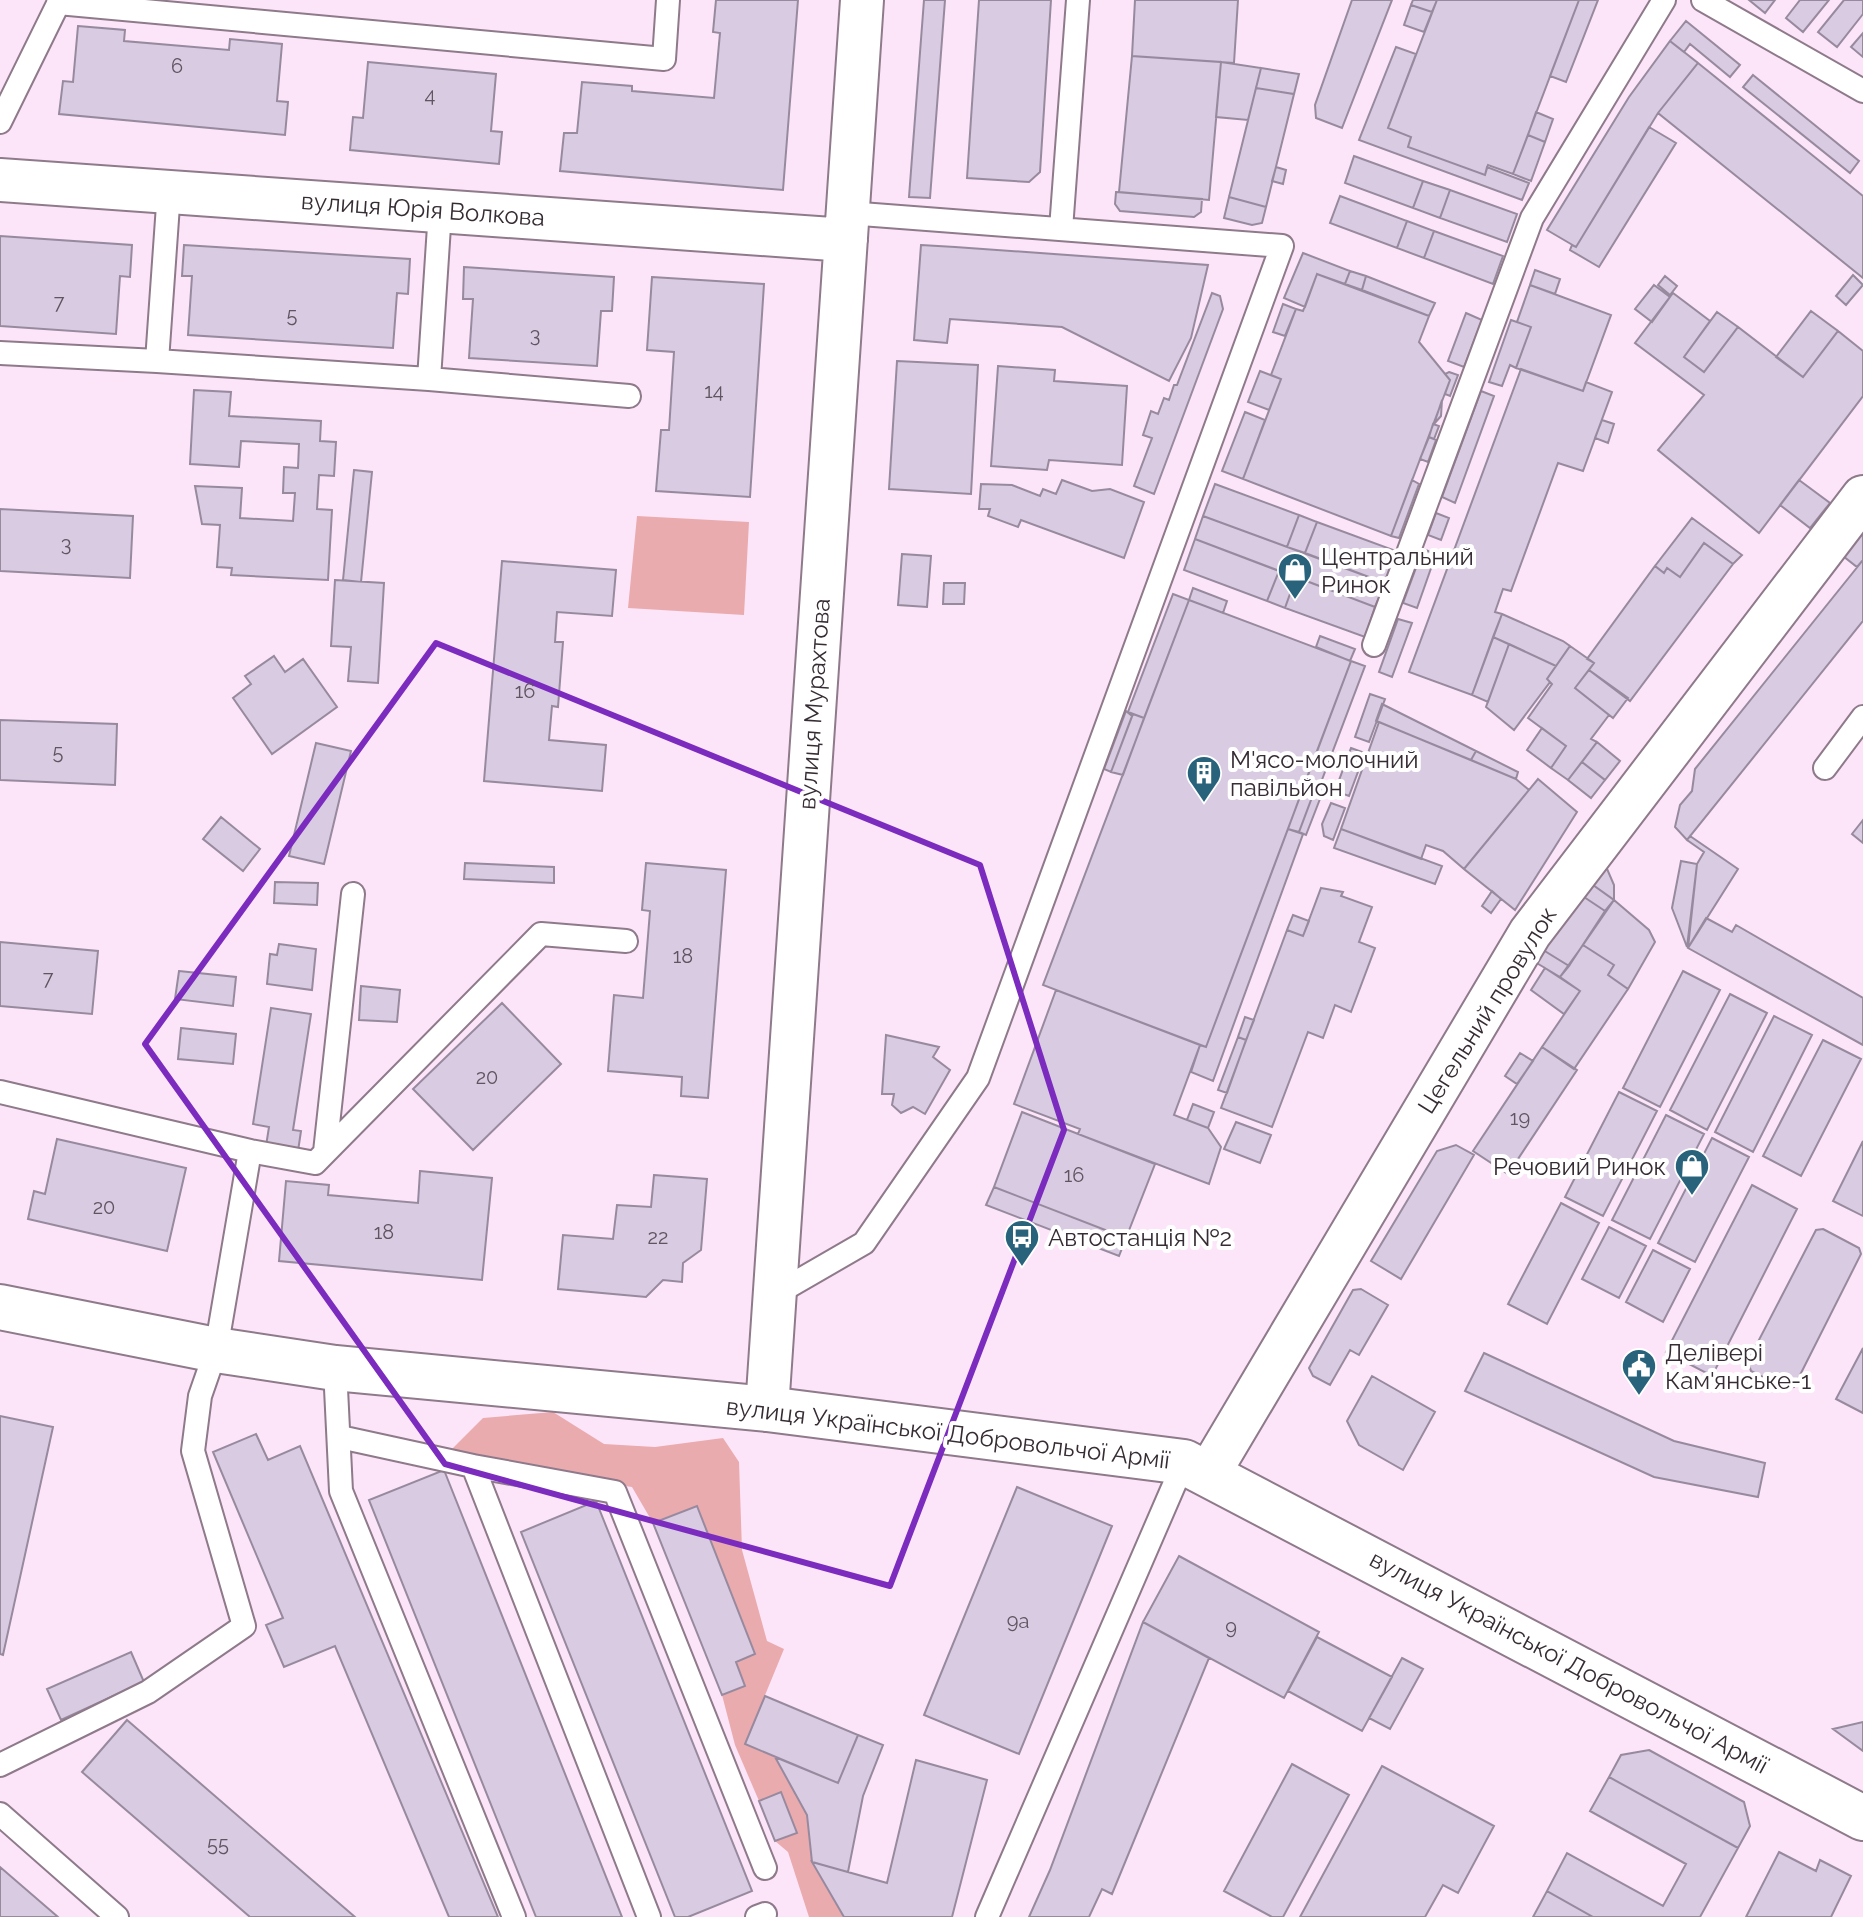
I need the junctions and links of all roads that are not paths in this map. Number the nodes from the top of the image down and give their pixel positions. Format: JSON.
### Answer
{"nodes":[{"id":1,"x":668,"y":0,"type":"edge"},
{"id":2,"x":862,"y":0,"type":"edge"},
{"id":3,"x":1078,"y":0,"type":"edge"},
{"id":4,"x":1664,"y":0,"type":"edge"},
{"id":5,"x":1703,"y":0,"type":"edge"},
{"id":6,"x":59,"y":2,"type":"edge"},
{"id":7,"x":1863,"y":91,"type":"edge"},
{"id":8,"x":0,"y":122,"type":"edge"},
{"id":9,"x":0,"y":180,"type":"edge"},
{"id":10,"x":169,"y":191,"type":"junction"},
{"id":11,"x":440,"y":211,"type":"junction"},
{"id":12,"x":847,"y":226,"type":"junction"},
{"id":13,"x":1061,"y":229,"type":"junction"},
{"id":14,"x":0,"y":353,"type":"edge"},
{"id":15,"x":157,"y":361,"type":"junction"},
{"id":16,"x":429,"y":379,"type":"junction"},
{"id":17,"x":629,"y":396,"type":"dead end"},
{"id":18,"x":1863,"y":497,"type":"edge"},
{"id":19,"x":1374,"y":645,"type":"dead end"},
{"id":20,"x":1863,"y":717,"type":"edge"},
{"id":21,"x":1825,"y":768,"type":"dead end"},
{"id":22,"x":353,"y":894,"type":"dead end"},
{"id":23,"x":626,"y":941,"type":"dead end"},
{"id":24,"x":0,"y":1092,"type":"edge"},
{"id":25,"x":250,"y":1151,"type":"junction"},
{"id":26,"x":325,"y":1152,"type":"junction"},
{"id":27,"x":774,"y":1295,"type":"junction"},
{"id":28,"x":0,"y":1307,"type":"edge"},
{"id":29,"x":216,"y":1350,"type":"junction"},
{"id":30,"x":335,"y":1368,"type":"junction"},
{"id":31,"x":767,"y":1409,"type":"junction"},
{"id":32,"x":340,"y":1437,"type":"junction"},
{"id":33,"x":473,"y":1466,"type":"junction"},
{"id":34,"x":1197,"y":1468,"type":"junction"},
{"id":35,"x":0,"y":1765,"type":"edge"},
{"id":36,"x":0,"y":1814,"type":"edge"},
{"id":37,"x":1863,"y":1818,"type":"edge"},
{"id":38,"x":765,"y":1868,"type":"dead end"},
{"id":39,"x":117,"y":1917,"type":"edge"},
{"id":40,"x":514,"y":1917,"type":"edge"},
{"id":41,"x":649,"y":1917,"type":"edge"},
{"id":42,"x":987,"y":1917,"type":"edge"}],
"edges":[{"from":1,"to":6,"type":"lane"},
{"from":2,"to":12,"type":"street","name":"вулиця Мурахтова"},
{"from":3,"to":13,"type":"lane"},
{"from":4,"to":19,"type":"lane"},
{"from":5,"to":7,"type":"lane"},
{"from":6,"to":8,"type":"lane"},
{"from":9,"to":10,"type":"street","name":"вулиця Юрія Волкова"},
{"from":10,"to":11,"type":"street","name":"вулиця Юрія Волкова"},
{"from":10,"to":15,"type":"lane"},
{"from":11,"to":12,"type":"street","name":"вулиця Юрія Волкова"},
{"from":11,"to":16,"type":"lane"},
{"from":12,"to":13,"type":"lane"},
{"from":12,"to":27,"type":"street","name":"вулиця Мурахтова"},
{"from":13,"to":27,"type":"lane"},
{"from":14,"to":15,"type":"lane"},
{"from":15,"to":16,"type":"lane"},
{"from":16,"to":17,"type":"lane"},
{"from":18,"to":34,"type":"street","name":"Цегельний провулок"},
{"from":20,"to":21,"type":"lane"},
{"from":22,"to":26,"type":"lane"},
{"from":23,"to":26,"type":"lane"},
{"from":24,"to":25,"type":"lane"},
{"from":25,"to":26,"type":"lane"},
{"from":25,"to":29,"type":"lane"},
{"from":27,"to":31,"type":"street","name":"вулиця Мурахтова"},
{"from":28,"to":29,"type":"street","name":"вулиця Української Добровольчої Армії"},
{"from":29,"to":30,"type":"street","name":"вулиця Української Добровольчої Армії"},
{"from":29,"to":35,"type":"lane"},
{"from":30,"to":31,"type":"street","name":"вулиця Української Добровольчої Армії"},
{"from":30,"to":32,"type":"lane"},
{"from":31,"to":34,"type":"street","name":"вулиця Української Добровольчої Армії"},
{"from":32,"to":33,"type":"lane"},
{"from":32,"to":40,"type":"lane"},
{"from":33,"to":38,"type":"lane"},
{"from":33,"to":41,"type":"lane"},
{"from":34,"to":37,"type":"street","name":"вулиця Української Добровольчої Армії"},
{"from":34,"to":42,"type":"lane"},
{"from":36,"to":39,"type":"lane"}]}
